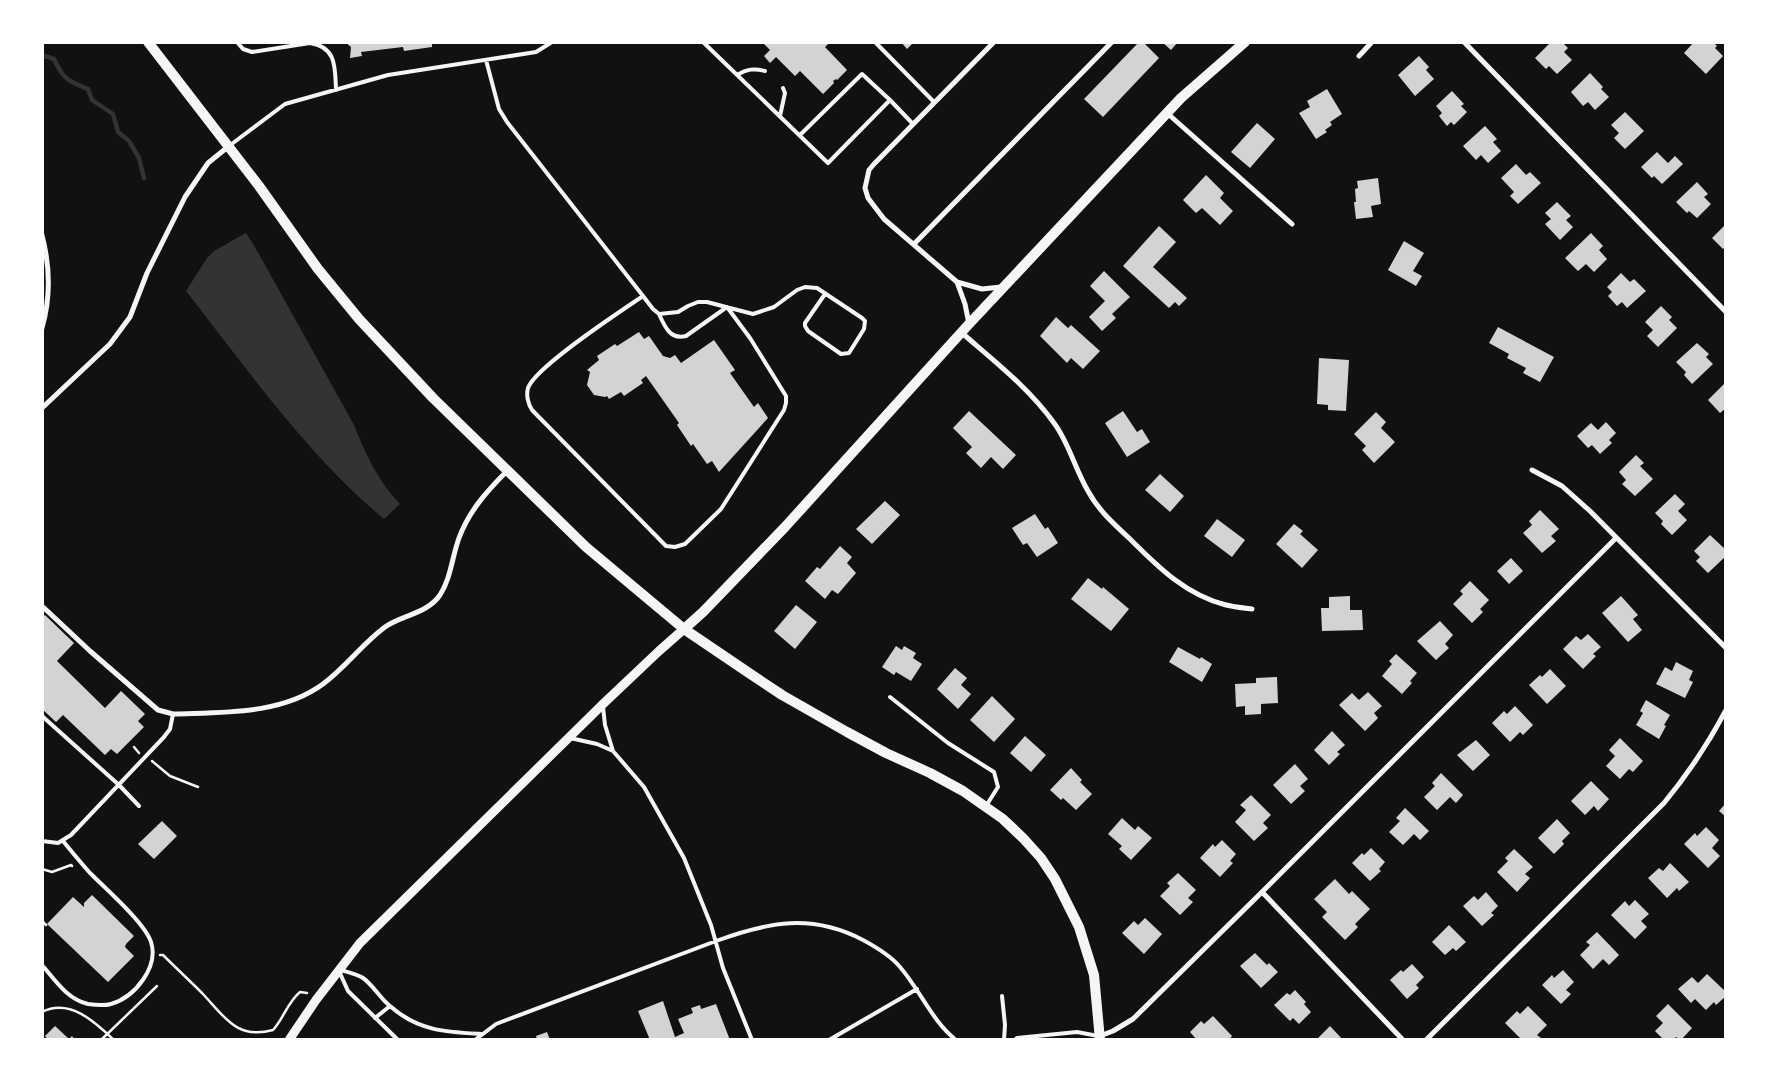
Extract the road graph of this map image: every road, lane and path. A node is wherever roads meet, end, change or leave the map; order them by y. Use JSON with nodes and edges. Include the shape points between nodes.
{"nodes":[{"id":1,"x":148,"y":42,"type":"edge"},
{"id":2,"x":237,"y":42,"type":"edge"},
{"id":3,"x":552,"y":42,"type":"edge"},
{"id":4,"x":703,"y":42,"type":"edge"},
{"id":5,"x":875,"y":42,"type":"edge"},
{"id":6,"x":994,"y":42,"type":"edge"},
{"id":7,"x":1112,"y":42,"type":"edge"},
{"id":8,"x":1245,"y":42,"type":"edge"},
{"id":9,"x":1372,"y":42,"type":"edge"},
{"id":10,"x":1464,"y":42,"type":"edge"},
{"id":11,"x":298,"y":43,"type":"edge"},
{"id":12,"x":1359,"y":56,"type":"dead end"},
{"id":13,"x":486,"y":60,"type":"junction"},
{"id":14,"x":765,"y":71,"type":"dead end"},
{"id":15,"x":737,"y":75,"type":"junction"},
{"id":16,"x":783,"y":88,"type":"dead end"},
{"id":17,"x":336,"y":90,"type":"junction"},
{"id":18,"x":890,"y":100,"type":"junction"},
{"id":19,"x":934,"y":102,"type":"junction"},
{"id":20,"x":1167,"y":112,"type":"junction"},
{"id":21,"x":780,"y":116,"type":"junction"},
{"id":22,"x":913,"y":124,"type":"junction"},
{"id":23,"x":800,"y":135,"type":"junction"},
{"id":24,"x":229,"y":146,"type":"junction"},
{"id":25,"x":1292,"y":224,"type":"dead end"},
{"id":26,"x":42,"y":236,"type":"edge"},
{"id":27,"x":914,"y":244,"type":"junction"},
{"id":28,"x":957,"y":282,"type":"junction"},
{"id":29,"x":1004,"y":287,"type":"junction"},
{"id":30,"x":825,"y":294,"type":"junction"},
{"id":31,"x":643,"y":296,"type":"junction"},
{"id":32,"x":727,"y":307,"type":"junction"},
{"id":33,"x":1726,"y":312,"type":"edge"},
{"id":34,"x":659,"y":314,"type":"junction"},
{"id":35,"x":970,"y":324,"type":"junction"},
{"id":36,"x":42,"y":328,"type":"edge"},
{"id":37,"x":962,"y":332,"type":"junction"},
{"id":38,"x":42,"y":408,"type":"edge"},
{"id":39,"x":508,"y":470,"type":"junction"},
{"id":40,"x":1532,"y":470,"type":"dead end"},
{"id":41,"x":1616,"y":538,"type":"junction"},
{"id":42,"x":42,"y":606,"type":"edge"},
{"id":43,"x":1252,"y":609,"type":"dead end"},
{"id":44,"x":684,"y":629,"type":"junction"},
{"id":45,"x":1726,"y":648,"type":"edge"},
{"id":46,"x":890,"y":697,"type":"dead end"},
{"id":47,"x":603,"y":704,"type":"junction"},
{"id":48,"x":1726,"y":710,"type":"edge"},
{"id":49,"x":173,"y":714,"type":"junction"},
{"id":50,"x":42,"y":716,"type":"edge"},
{"id":51,"x":569,"y":738,"type":"junction"},
{"id":52,"x":134,"y":747,"type":"dead end"},
{"id":53,"x":613,"y":751,"type":"junction"},
{"id":54,"x":145,"y":757,"type":"junction"},
{"id":55,"x":119,"y":785,"type":"junction"},
{"id":56,"x":198,"y":787,"type":"dead end"},
{"id":57,"x":139,"y":806,"type":"dead end"},
{"id":58,"x":986,"y":806,"type":"junction"},
{"id":59,"x":42,"y":840,"type":"edge"},
{"id":60,"x":64,"y":841,"type":"junction"},
{"id":61,"x":42,"y":869,"type":"edge"},
{"id":62,"x":74,"y":869,"type":"dead end"},
{"id":63,"x":1262,"y":892,"type":"junction"},
{"id":64,"x":42,"y":921,"type":"edge"},
{"id":65,"x":46,"y":925,"type":"dead end"},
{"id":66,"x":716,"y":941,"type":"junction"},
{"id":67,"x":152,"y":954,"type":"junction"},
{"id":68,"x":42,"y":965,"type":"edge"},
{"id":69,"x":338,"y":969,"type":"junction"},
{"id":70,"x":157,"y":986,"type":"dead end"},
{"id":71,"x":917,"y":989,"type":"junction"},
{"id":72,"x":1002,"y":996,"type":"dead end"},
{"id":73,"x":316,"y":1000,"type":"junction"},
{"id":74,"x":390,"y":1006,"type":"junction"},
{"id":75,"x":42,"y":1012,"type":"edge"},
{"id":76,"x":375,"y":1018,"type":"junction"},
{"id":77,"x":108,"y":1034,"type":"junction"},
{"id":78,"x":481,"y":1034,"type":"junction"},
{"id":79,"x":1098,"y":1038,"type":"edge"},
{"id":80,"x":101,"y":1040,"type":"edge"},
{"id":81,"x":114,"y":1040,"type":"edge"},
{"id":82,"x":290,"y":1040,"type":"edge"},
{"id":83,"x":398,"y":1040,"type":"edge"},
{"id":84,"x":475,"y":1040,"type":"edge"},
{"id":85,"x":752,"y":1040,"type":"edge"},
{"id":86,"x":829,"y":1040,"type":"edge"},
{"id":87,"x":956,"y":1040,"type":"edge"},
{"id":88,"x":1004,"y":1040,"type":"edge"},
{"id":89,"x":1015,"y":1040,"type":"edge"},
{"id":90,"x":1403,"y":1040,"type":"edge"},
{"id":91,"x":1426,"y":1040,"type":"edge"}],
"edges":[{"from":1,"to":24,"type":"main road"},
{"from":2,"to":11,"type":"lane","via":[[252,52]]},
{"from":3,"to":13,"type":"lane","via":[[536,52]]},
{"from":4,"to":15,"type":"lane"},
{"from":5,"to":19,"type":"lane"},
{"from":6,"to":19,"type":"street"},
{"from":7,"to":27,"type":"street"},
{"from":8,"to":20,"type":"main road"},
{"from":9,"to":12,"type":"street"},
{"from":10,"to":33,"type":"street"},
{"from":11,"to":17,"type":"lane","via":[[320,44],[327,49],[335,66]]},
{"from":13,"to":17,"type":"lane","via":[[388,76]]},
{"from":13,"to":31,"type":"lane","via":[[499,109],[507,122]]},
{"from":14,"to":15,"type":"lane","via":[[756,68]]},
{"from":15,"to":21,"type":"lane"},
{"from":16,"to":21,"type":"lane","via":[[785,93]]},
{"from":17,"to":24,"type":"lane","via":[[285,104]]},
{"from":18,"to":22,"type":"lane"},
{"from":18,"to":23,"type":"lane","via":[[862,74]]},
{"from":18,"to":23,"type":"lane","via":[[828,163]]},
{"from":19,"to":22,"type":"street"},
{"from":20,"to":25,"type":"street"},
{"from":20,"to":29,"type":"main road"},
{"from":21,"to":23,"type":"lane"},
{"from":22,"to":27,"type":"street","via":[[869,170],[866,188],[868,198],[884,219]]},
{"from":24,"to":38,"type":"street","via":[[208,163],[185,197],[130,317],[110,344]]},
{"from":24,"to":39,"type":"main road","via":[[318,269],[359,319],[433,398]]},
{"from":26,"to":36,"type":"street","via":[[49,284]]},
{"from":27,"to":28,"type":"street"},
{"from":28,"to":29,"type":"street","via":[[982,289]]},
{"from":28,"to":35,"type":"street"},
{"from":29,"to":35,"type":"main road"},
{"from":30,"to":30,"type":"lane","via":[[864,322],[864,329],[849,353],[841,354],[805,326]]},
{"from":30,"to":32,"type":"lane","via":[[817,288],[805,287],[774,307],[753,314]]},
{"from":31,"to":32,"type":"lane","via":[[558,356],[532,381],[527,394],[532,410],[670,548],[684,544],[721,509],[786,403],[783,390]]},
{"from":31,"to":34,"type":"lane"},
{"from":32,"to":34,"type":"lane","via":[[698,302],[678,312]]},
{"from":32,"to":34,"type":"lane","via":[[681,337],[669,333]]},
{"from":35,"to":37,"type":"main road"},
{"from":37,"to":43,"type":"street","via":[[1026,389],[1044,410],[1065,441],[1094,501],[1158,567],[1205,597],[1226,605]]},
{"from":37,"to":44,"type":"main road","via":[[785,527]]},
{"from":39,"to":44,"type":"main road","via":[[586,547]]},
{"from":39,"to":49,"type":"street","via":[[469,515],[447,582],[439,596],[423,609],[374,635],[323,684],[288,703],[266,708]]},
{"from":40,"to":41,"type":"street","via":[[1562,486]]},
{"from":41,"to":45,"type":"street"},
{"from":41,"to":63,"type":"street"},
{"from":42,"to":49,"type":"street","via":[[158,710]]},
{"from":44,"to":47,"type":"street"},
{"from":44,"to":58,"type":"main road","via":[[814,714],[930,773]]},
{"from":46,"to":58,"type":"lane","via":[[948,742],[994,772],[998,787]]},
{"from":47,"to":51,"type":"street"},
{"from":47,"to":53,"type":"lane"},
{"from":48,"to":91,"type":"street","via":[[1702,752],[1664,803]]},
{"from":49,"to":54,"type":"lane","via":[[170,730]]},
{"from":50,"to":55,"type":"lane"},
{"from":51,"to":53,"type":"lane"},
{"from":51,"to":69,"type":"street","via":[[387,915]]},
{"from":52,"to":54,"type":"path"},
{"from":53,"to":66,"type":"lane","via":[[644,787],[684,858]]},
{"from":54,"to":55,"type":"lane"},
{"from":54,"to":56,"type":"path","via":[[170,776]]},
{"from":55,"to":57,"type":"lane"},
{"from":55,"to":60,"type":"lane"},
{"from":58,"to":79,"type":"main road","via":[[1041,858],[1066,899],[1079,927],[1094,975]]},
{"from":59,"to":60,"type":"lane"},
{"from":60,"to":67,"type":"lane","via":[[89,872],[145,929],[152,944]]},
{"from":61,"to":62,"type":"path","via":[[52,872],[70,865]]},
{"from":63,"to":79,"type":"street","via":[[1133,1019]]},
{"from":63,"to":90,"type":"street"},
{"from":64,"to":65,"type":"path"},
{"from":66,"to":71,"type":"lane","via":[[768,925],[808,923],[829,926],[848,932],[885,954],[899,965]]},
{"from":66,"to":78,"type":"lane","via":[[496,1024]]},
{"from":66,"to":85,"type":"lane","via":[[721,963]]},
{"from":67,"to":68,"type":"lane","via":[[150,968],[141,981],[126,996],[110,1004],[88,1004],[70,995]]},
{"from":67,"to":73,"type":"path","via":[[163,955],[227,1022],[250,1033],[272,1030],[300,992]]},
{"from":69,"to":73,"type":"street"},
{"from":69,"to":74,"type":"lane","via":[[362,977]]},
{"from":69,"to":76,"type":"lane","via":[[348,991]]},
{"from":70,"to":77,"type":"path"},
{"from":71,"to":86,"type":"lane"},
{"from":71,"to":87,"type":"lane"},
{"from":72,"to":88,"type":"lane"},
{"from":73,"to":82,"type":"street"},
{"from":74,"to":76,"type":"lane"},
{"from":74,"to":78,"type":"lane","via":[[408,1020],[427,1028]]},
{"from":75,"to":77,"type":"path","via":[[54,1008],[88,1016]]},
{"from":76,"to":83,"type":"lane"},
{"from":77,"to":80,"type":"path"},
{"from":77,"to":81,"type":"path"},
{"from":78,"to":84,"type":"lane"},
{"from":79,"to":89,"type":"lane","via":[[1076,1032]]}]}
